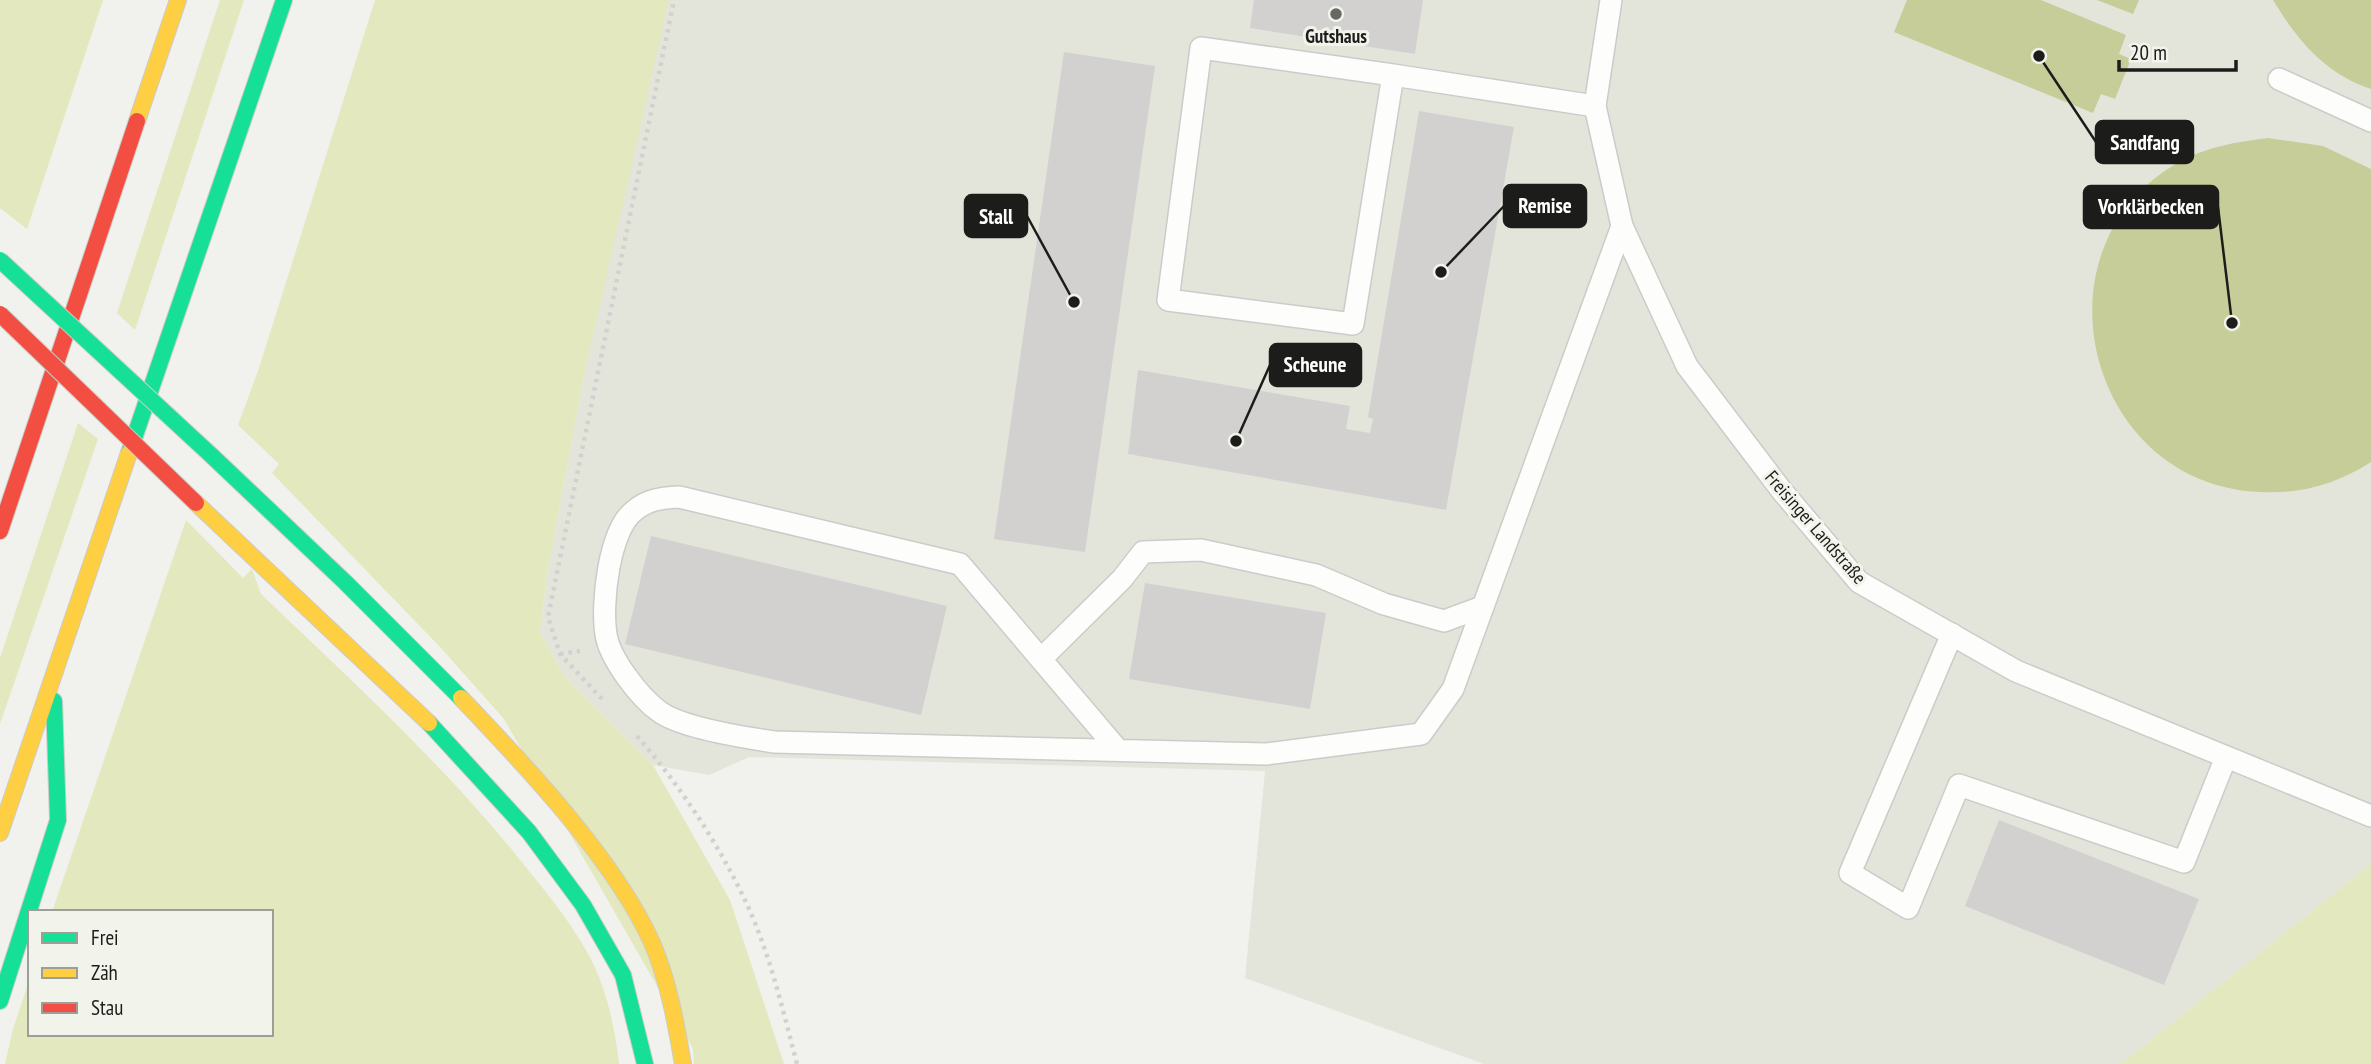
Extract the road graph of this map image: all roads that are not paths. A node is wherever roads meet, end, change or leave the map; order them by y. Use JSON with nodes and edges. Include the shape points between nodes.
{"nodes":[{"id":1,"x":178,"y":0,"type":"edge"},
{"id":2,"x":284,"y":0,"type":"edge"},
{"id":3,"x":1611,"y":0,"type":"edge"},
{"id":4,"x":1393,"y":75,"type":"junction"},
{"id":5,"x":2279,"y":79,"type":"dead end"},
{"id":6,"x":1595,"y":106,"type":"junction"},
{"id":7,"x":2371,"y":121,"type":"edge"},
{"id":8,"x":1622,"y":226,"type":"junction"},
{"id":9,"x":0,"y":260,"type":"edge"},
{"id":10,"x":0,"y":314,"type":"edge"},
{"id":11,"x":0,"y":531,"type":"edge"},
{"id":12,"x":1482,"y":607,"type":"junction"},
{"id":13,"x":1952,"y":634,"type":"junction"},
{"id":14,"x":1041,"y":659,"type":"junction"},
{"id":15,"x":53,"y":679,"type":"junction"},
{"id":16,"x":1118,"y":750,"type":"junction"},
{"id":17,"x":2226,"y":757,"type":"junction"},
{"id":18,"x":2370,"y":811,"type":"edge"},
{"id":19,"x":0,"y":833,"type":"edge"},
{"id":20,"x":29,"y":910,"type":"edge"},
{"id":21,"x":28,"y":914,"type":"edge"},
{"id":22,"x":0,"y":1001,"type":"edge"},
{"id":23,"x":645,"y":1064,"type":"edge"},
{"id":24,"x":683,"y":1064,"type":"edge"}],
"edges":[{"from":1,"to":11,"type":"highway"},
{"from":2,"to":15,"type":"highway"},
{"from":3,"to":6,"type":"lane","name":"Freisinger Landstraße"},
{"from":4,"to":4,"type":"lane","via":[[1353,324],[1168,300],[1201,48]]},
{"from":4,"to":6,"type":"lane"},
{"from":5,"to":7,"type":"lane"},
{"from":6,"to":8,"type":"lane","name":"Freisinger Landstraße"},
{"from":8,"to":12,"type":"lane"},
{"from":8,"to":13,"type":"lane","name":"Freisinger Landstraße","via":[[1686,366],[1782,492],[1859,582]]},
{"from":9,"to":24,"type":"highway","bridge":true,"via":[[424,655],[511,750],[624,892],[654,947]]},
{"from":10,"to":23,"type":"highway","bridge":true,"via":[[432,725],[529,832],[583,905],[623,975]]},
{"from":12,"to":14,"type":"lane","via":[[1444,621],[1384,604],[1316,575],[1201,550],[1143,552]]},
{"from":12,"to":16,"type":"lane","via":[[1453,689],[1421,734],[1266,754]]},
{"from":13,"to":17,"type":"lane","name":"Freisinger Landstraße","via":[[2016,671]]},
{"from":13,"to":17,"type":"lane","via":[[1850,873],[1908,908],[1959,785],[2184,862]]},
{"from":14,"to":16,"type":"lane"},
{"from":14,"to":16,"type":"lane","via":[[960,564],[679,497],[654,499],[632,512],[617,535],[606,592],[606,635],[619,667],[661,713],[726,735],[774,742]]},
{"from":15,"to":19,"type":"highway"},
{"from":15,"to":20,"type":"highway","via":[[58,820]]},
{"from":17,"to":18,"type":"lane","name":"Freisinger Landstraße"},
{"from":21,"to":22,"type":"highway"}]}
